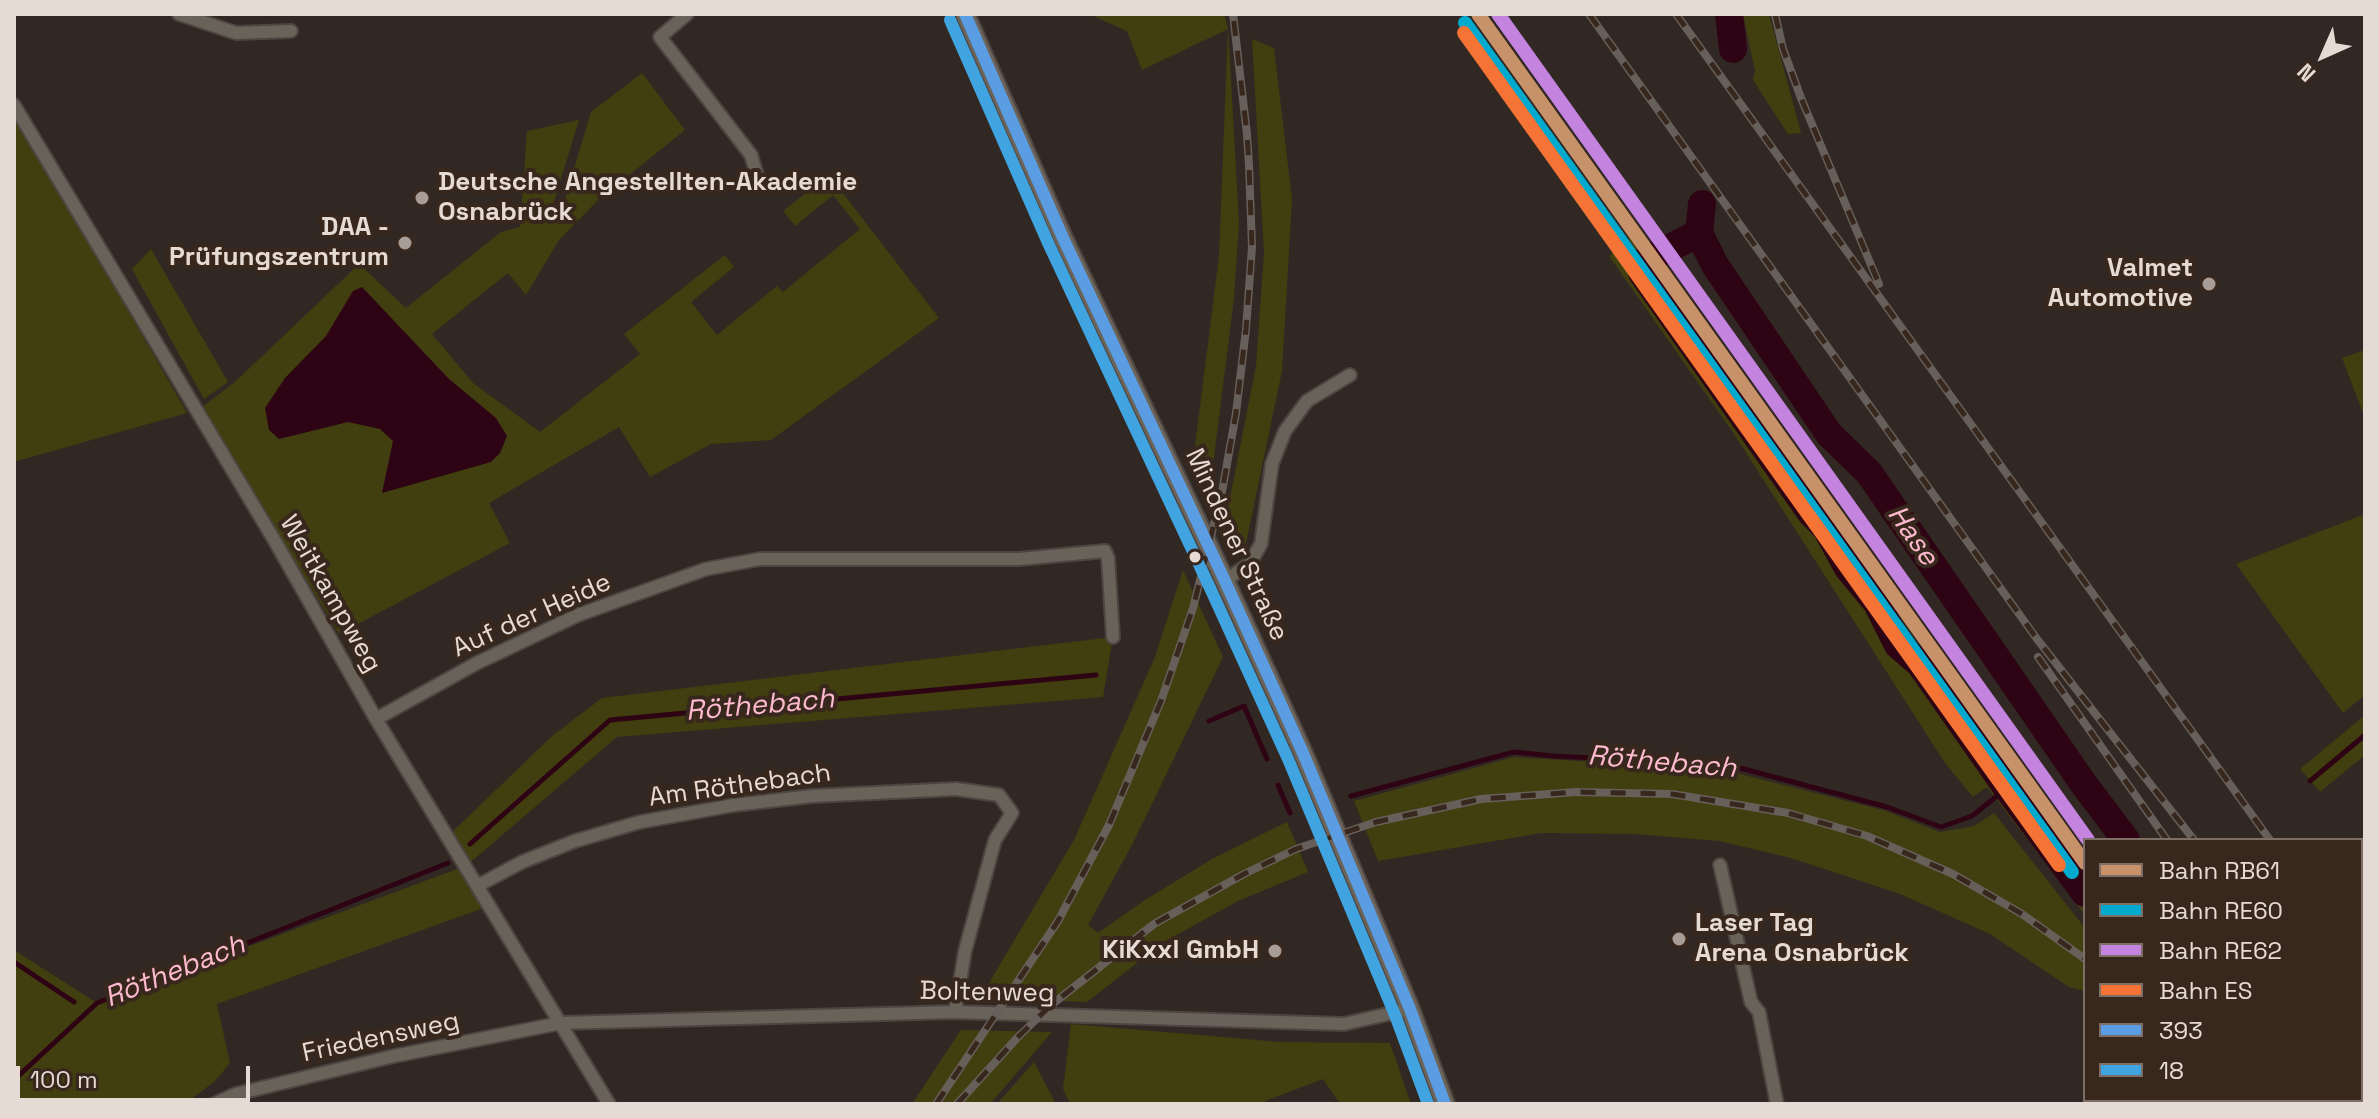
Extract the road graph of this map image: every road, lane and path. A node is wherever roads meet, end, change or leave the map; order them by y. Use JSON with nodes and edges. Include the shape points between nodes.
{"nodes":[{"id":1,"x":179,"y":14,"type":"edge"},
{"id":2,"x":687,"y":14,"type":"edge"},
{"id":3,"x":965,"y":14,"type":"edge"},
{"id":4,"x":291,"y":31,"type":"dead end"},
{"id":5,"x":14,"y":105,"type":"edge"},
{"id":6,"x":759,"y":182,"type":"dead end"},
{"id":7,"x":1350,"y":375,"type":"dead end"},
{"id":8,"x":1225,"y":581,"type":"junction"},
{"id":9,"x":1113,"y":637,"type":"dead end"},
{"id":10,"x":376,"y":719,"type":"junction"},
{"id":11,"x":1720,"y":865,"type":"dead end"},
{"id":12,"x":477,"y":886,"type":"junction"},
{"id":13,"x":1410,"y":1009,"type":"junction"},
{"id":14,"x":955,"y":1012,"type":"junction"},
{"id":15,"x":561,"y":1023,"type":"junction"},
{"id":16,"x":214,"y":1104,"type":"edge"},
{"id":17,"x":609,"y":1104,"type":"edge"},
{"id":18,"x":1445,"y":1104,"type":"edge"},
{"id":19,"x":1777,"y":1104,"type":"edge"}],
"edges":[{"from":1,"to":4,"type":"street","via":[[236,33]]},
{"from":2,"to":6,"type":"street","via":[[660,37],[751,155]]},
{"from":3,"to":8,"type":"main road","name":"Mindener Straße","via":[[1063,238]]},
{"from":5,"to":10,"type":"street","name":"Weitkampweg"},
{"from":7,"to":8,"type":"street","via":[[1307,401],[1285,431],[1272,464],[1261,544],[1250,563]]},
{"from":8,"to":13,"type":"main road","name":"Mindener Straße"},
{"from":9,"to":10,"type":"street","name":"Auf der Heide","via":[[1105,551],[1019,559],[760,559],[706,569],[578,615]]},
{"from":10,"to":12,"type":"street","name":"Weitkampweg"},
{"from":11,"to":19,"type":"street"},
{"from":12,"to":14,"type":"street","name":"Am Röthebach","via":[[575,841],[640,822],[734,805],[956,789],[999,795],[1012,813],[995,840],[965,951]]},
{"from":12,"to":15,"type":"street","name":"Weitkampweg"},
{"from":13,"to":14,"type":"street","name":"Boltenweg","via":[[1344,1024]]},
{"from":13,"to":18,"type":"main road","name":"Mindener Straße"},
{"from":14,"to":15,"type":"street","name":"Boltenweg"},
{"from":15,"to":16,"type":"street","name":"Friedensweg","via":[[394,1056]]},
{"from":15,"to":17,"type":"street","name":"Weitkampweg"}]}
